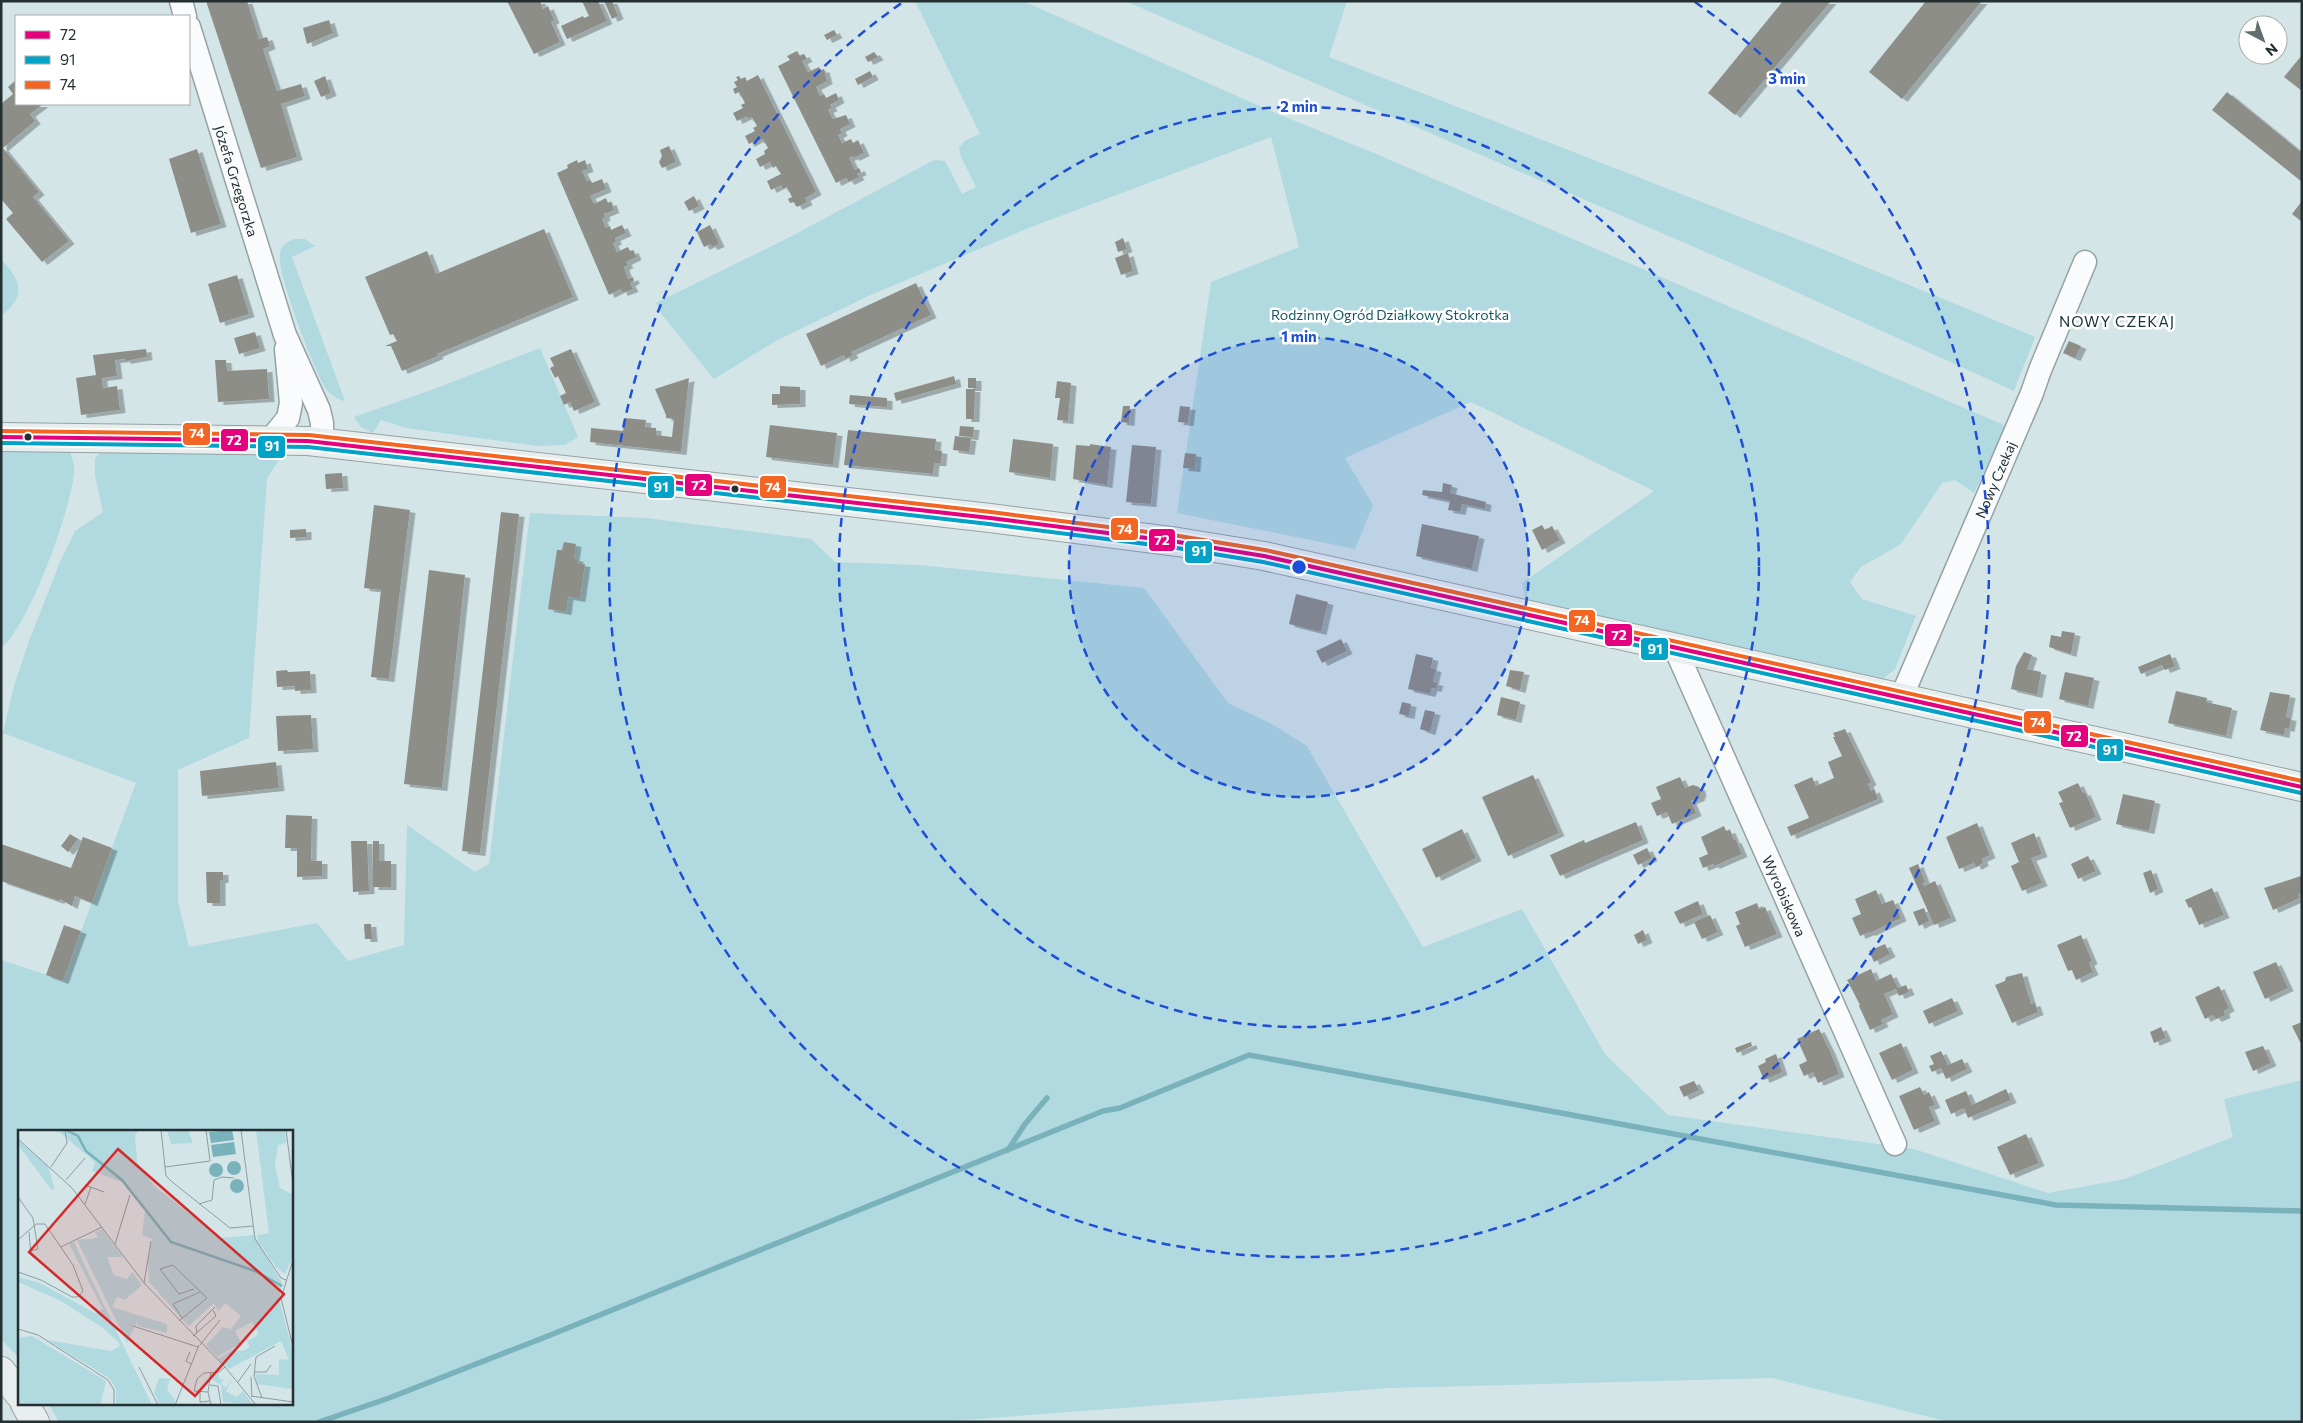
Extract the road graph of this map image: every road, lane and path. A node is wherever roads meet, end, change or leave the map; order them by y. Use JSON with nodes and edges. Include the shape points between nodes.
{"nodes":[{"id":1,"x":181,"y":1,"type":"edge"},
{"id":2,"x":186,"y":15,"type":"edge"},
{"id":3,"x":190,"y":30,"type":"edge"},
{"id":4,"x":2085,"y":262,"type":"dead end"},
{"id":5,"x":285,"y":335,"type":"junction"},
{"id":6,"x":291,"y":403,"type":"junction"},
{"id":7,"x":1,"y":437,"type":"edge"},
{"id":8,"x":271,"y":439,"type":"junction"},
{"id":9,"x":315,"y":442,"type":"junction"},
{"id":10,"x":1675,"y":648,"type":"junction"},
{"id":11,"x":1901,"y":698,"type":"junction"},
{"id":12,"x":2302,"y":787,"type":"edge"},
{"id":13,"x":1895,"y":1144,"type":"dead end"},
{"id":14,"x":1,"y":1371,"type":"edge"},
{"id":15,"x":18,"y":1393,"type":"edge"},
{"id":16,"x":26,"y":1406,"type":"edge"},
{"id":17,"x":35,"y":1422,"type":"edge"}],
"edges":[{"from":1,"to":2,"type":"street"},
{"from":3,"to":5,"type":"street","name":"Józefa Grzegorzka"},
{"from":4,"to":11,"type":"street","name":"Nowy Czekaj","via":[[2025,411]]},
{"from":5,"to":6,"type":"street","name":"Józefa Grzegorzka"},
{"from":5,"to":9,"type":"street","name":"Józefa Grzegorzka","via":[[319,410],[322,423]]},
{"from":6,"to":8,"type":"street","name":"Józefa Grzegorzka","via":[[288,418]]},
{"from":6,"to":9,"type":"street","name":"Józefa Grzegorzka"},
{"from":7,"to":8,"type":"street"},
{"from":8,"to":9,"type":"street"},
{"from":9,"to":10,"type":"street","via":[[1178,542],[1264,556]]},
{"from":10,"to":11,"type":"street"},
{"from":10,"to":13,"type":"street","name":"Wyrobiskowa"},
{"from":11,"to":12,"type":"street"},
{"from":14,"to":15,"type":"street"},
{"from":16,"to":17,"type":"street"}]}
